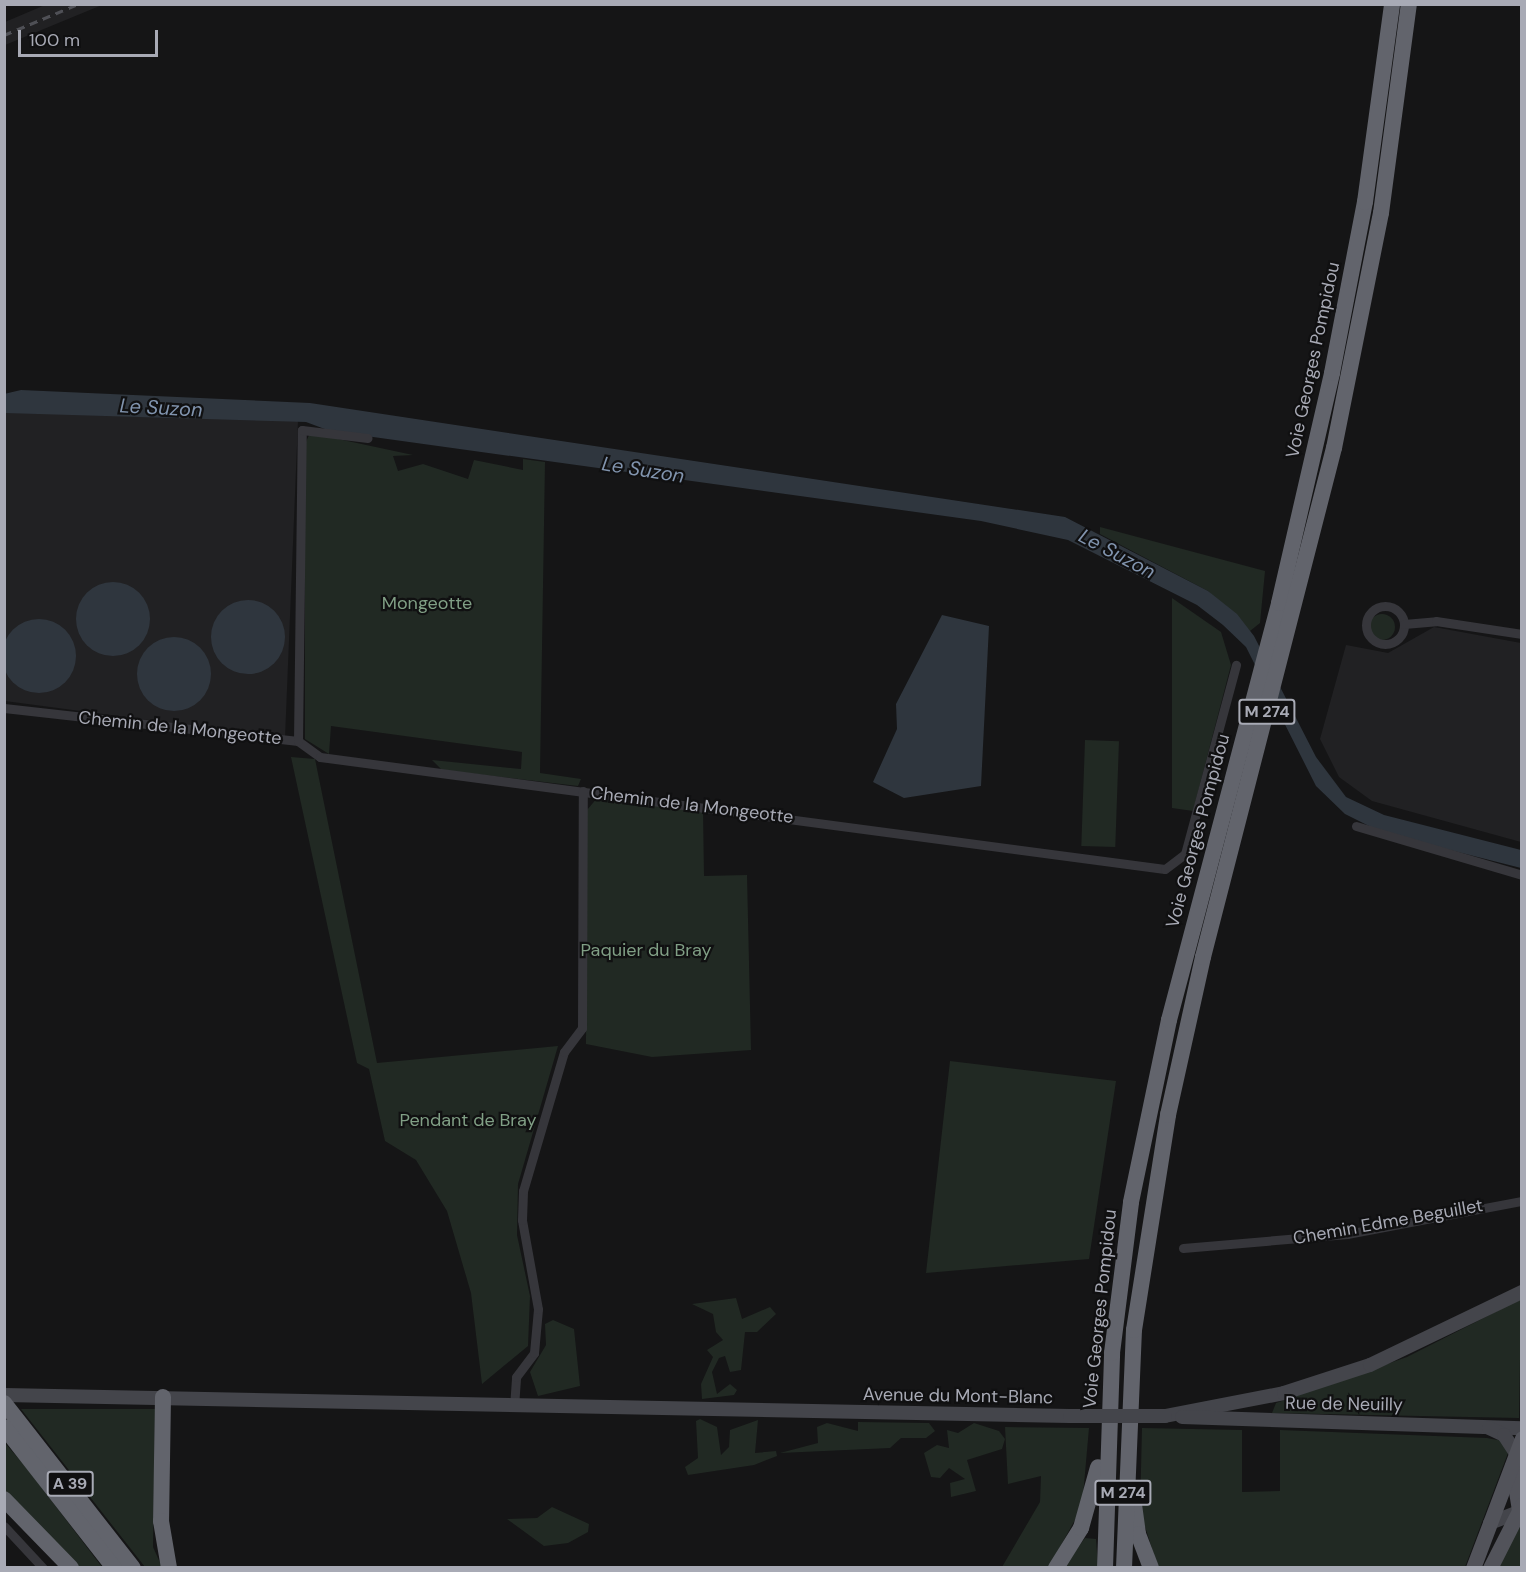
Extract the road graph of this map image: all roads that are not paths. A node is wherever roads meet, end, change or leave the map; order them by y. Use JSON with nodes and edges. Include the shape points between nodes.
{"nodes":[{"id":1,"x":1392,"y":4,"type":"edge"},
{"id":2,"x":1409,"y":4,"type":"edge"},
{"id":3,"x":368,"y":438,"type":"dead end"},
{"id":4,"x":1404,"y":624,"type":"junction"},
{"id":5,"x":1521,"y":634,"type":"edge"},
{"id":6,"x":1236,"y":665,"type":"dead end"},
{"id":7,"x":4,"y":708,"type":"edge"},
{"id":8,"x":298,"y":741,"type":"junction"},
{"id":9,"x":583,"y":791,"type":"junction"},
{"id":10,"x":1356,"y":826,"type":"dead end"},
{"id":11,"x":1521,"y":875,"type":"edge"},
{"id":12,"x":1521,"y":1201,"type":"edge"},
{"id":13,"x":1183,"y":1248,"type":"dead end"},
{"id":14,"x":1521,"y":1292,"type":"edge"},
{"id":15,"x":4,"y":1395,"type":"edge"},
{"id":16,"x":1264,"y":1397,"type":"junction"},
{"id":17,"x":163,"y":1398,"type":"junction"},
{"id":18,"x":4,"y":1403,"type":"edge"},
{"id":19,"x":514,"y":1407,"type":"junction"},
{"id":20,"x":1165,"y":1416,"type":"junction"},
{"id":21,"x":1127,"y":1419,"type":"junction"},
{"id":22,"x":1261,"y":1422,"type":"junction"},
{"id":23,"x":1107,"y":1425,"type":"junction"},
{"id":24,"x":4,"y":1427,"type":"edge"},
{"id":25,"x":1487,"y":1427,"type":"junction"},
{"id":26,"x":1521,"y":1428,"type":"edge"},
{"id":27,"x":1521,"y":1438,"type":"edge"},
{"id":28,"x":1513,"y":1457,"type":"junction"},
{"id":29,"x":4,"y":1499,"type":"edge"},
{"id":30,"x":1520,"y":1509,"type":"edge"},
{"id":31,"x":1490,"y":1523,"type":"junction"},
{"id":32,"x":4,"y":1526,"type":"edge"},
{"id":33,"x":43,"y":1568,"type":"edge"},
{"id":34,"x":71,"y":1568,"type":"edge"},
{"id":35,"x":114,"y":1568,"type":"edge"},
{"id":36,"x":133,"y":1568,"type":"edge"},
{"id":37,"x":169,"y":1568,"type":"edge"},
{"id":38,"x":1056,"y":1568,"type":"edge"},
{"id":39,"x":1106,"y":1568,"type":"edge"},
{"id":40,"x":1124,"y":1568,"type":"edge"},
{"id":41,"x":1151,"y":1568,"type":"edge"},
{"id":42,"x":1473,"y":1568,"type":"edge"},
{"id":43,"x":1490,"y":1568,"type":"edge"}],
"edges":[{"from":1,"to":23,"type":"highway","name":"Voie Georges Pompidou","number":"M 274","via":[[1365,202],[1330,384],[1146,1127],[1120,1276]]},
{"from":2,"to":21,"type":"highway","name":"Voie Georges Pompidou","number":"M 274","via":[[1381,213],[1334,448],[1203,957],[1168,1114],[1140,1281]]},
{"from":3,"to":8,"type":"street","via":[[302,430]]},
{"from":4,"to":4,"type":"street","via":[[1399,612],[1388,606],[1375,609],[1366,625],[1369,636],[1385,645],[1397,640]]},
{"from":4,"to":5,"type":"street","via":[[1436,621]]},
{"from":6,"to":9,"type":"street","name":"Chemin de la Mongeotte","via":[[1185,854],[1165,869]]},
{"from":7,"to":8,"type":"street","name":"Chemin de la Mongeotte"},
{"from":8,"to":9,"type":"street","name":"Chemin de la Mongeotte","via":[[320,757]]},
{"from":9,"to":19,"type":"street","via":[[584,1013],[582,1028],[564,1052],[523,1191],[522,1220],[538,1309],[534,1353],[516,1377]]},
{"from":10,"to":11,"type":"street"},
{"from":12,"to":13,"type":"street","name":"Chemin Edme Beguillet","via":[[1347,1234]]},
{"from":14,"to":16,"type":"main road","name":"Avenue du Mont-Blanc","via":[[1370,1365]]},
{"from":15,"to":17,"type":"main road","name":"Avenue du Mont-Blanc"},
{"from":16,"to":20,"type":"main road","name":"Avenue du Mont-Blanc"},
{"from":16,"to":22,"type":"main road"},
{"from":17,"to":19,"type":"main road","name":"Avenue du Mont-Blanc"},
{"from":17,"to":37,"type":"highway","via":[[161,1521]]},
{"from":18,"to":36,"type":"highway","number":"A 39"},
{"from":19,"to":20,"type":"main road","name":"Avenue du Mont-Blanc","bridge":true},
{"from":20,"to":22,"type":"main road","name":"Rue de Neuilly"},
{"from":21,"to":40,"type":"highway","name":"Voie Georges Pompidou","number":"M 274"},
{"from":21,"to":41,"type":"highway","via":[[1134,1516]]},
{"from":22,"to":25,"type":"main road","name":"Rue de Neuilly"},
{"from":23,"to":38,"type":"highway","via":[[1086,1517]]},
{"from":23,"to":39,"type":"highway","name":"Voie Georges Pompidou","number":"M 274"},
{"from":24,"to":35,"type":"highway","number":"A 39"},
{"from":25,"to":26,"type":"main road","name":"Rue de Neuilly"},
{"from":25,"to":28,"type":"main road","via":[[1504,1436]]},
{"from":27,"to":28,"type":"main road"},
{"from":28,"to":30,"type":"main road"},
{"from":28,"to":31,"type":"main road"},
{"from":29,"to":34,"type":"highway"},
{"from":30,"to":31,"type":"main road"},
{"from":30,"to":43,"type":"main road"},
{"from":31,"to":42,"type":"main road"},
{"from":32,"to":33,"type":"street"}]}
